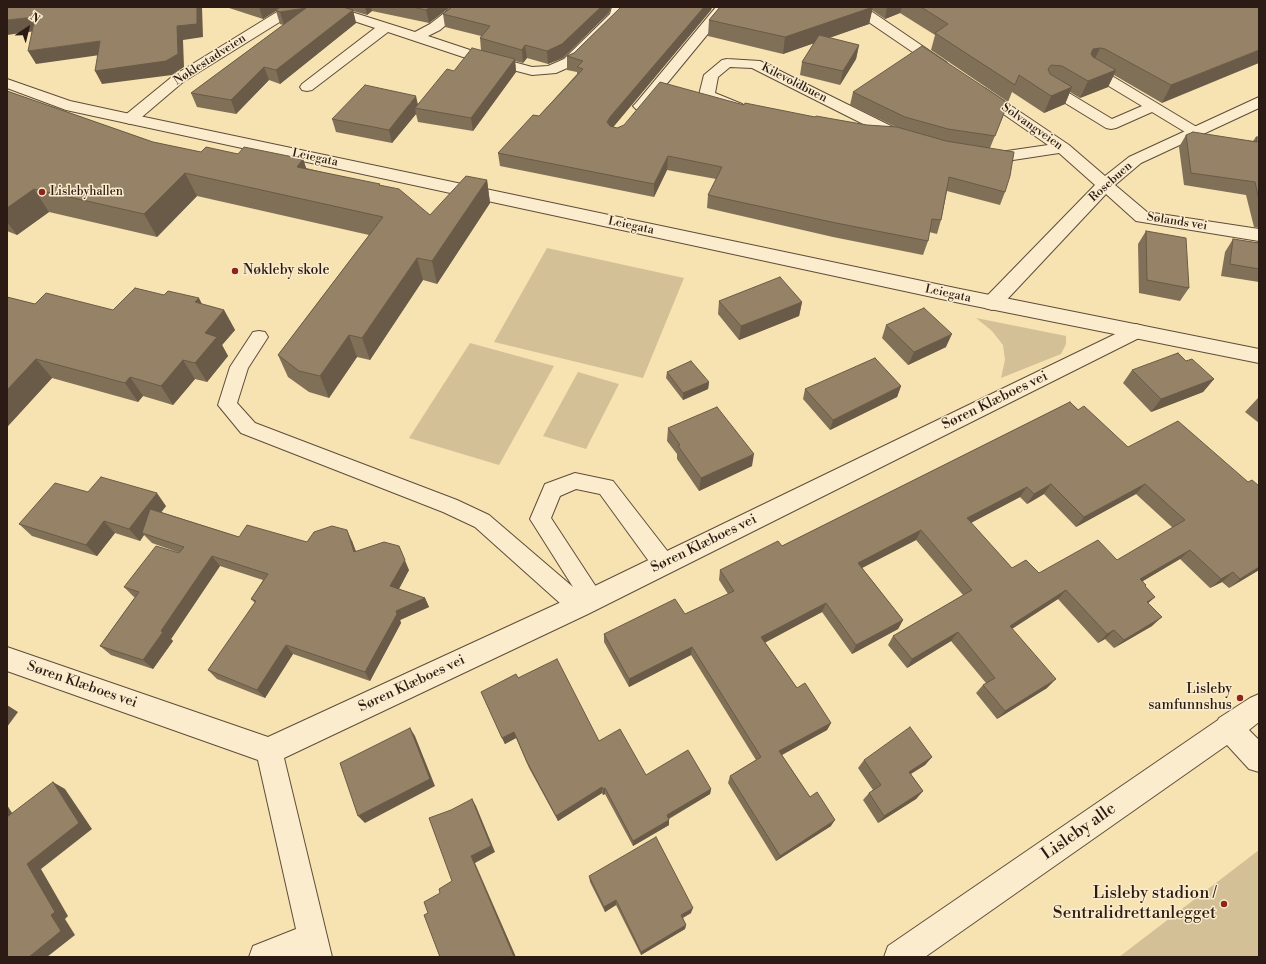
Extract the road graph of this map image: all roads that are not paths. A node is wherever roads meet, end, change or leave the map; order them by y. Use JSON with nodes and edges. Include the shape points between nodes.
{"nodes":[{"id":1,"x":294,"y":7,"type":"edge"},
{"id":2,"x":314,"y":7,"type":"edge"},
{"id":3,"x":460,"y":7,"type":"edge"},
{"id":4,"x":619,"y":7,"type":"edge"},
{"id":5,"x":722,"y":7,"type":"edge"},
{"id":6,"x":856,"y":7,"type":"edge"},
{"id":7,"x":386,"y":28,"type":"junction"},
{"id":8,"x":417,"y":37,"type":"junction"},
{"id":9,"x":1092,"y":70,"type":"edge"},
{"id":10,"x":951,"y":72,"type":"edge"},
{"id":11,"x":7,"y":83,"type":"edge"},
{"id":12,"x":971,"y":85,"type":"edge"},
{"id":13,"x":307,"y":87,"type":"dead end"},
{"id":14,"x":1049,"y":87,"type":"edge"},
{"id":15,"x":1259,"y":102,"type":"edge"},
{"id":16,"x":1152,"y":107,"type":"junction"},
{"id":17,"x":749,"y":112,"type":"edge"},
{"id":18,"x":632,"y":116,"type":"edge"},
{"id":19,"x":130,"y":119,"type":"junction"},
{"id":20,"x":856,"y":130,"type":"edge"},
{"id":21,"x":1195,"y":132,"type":"junction"},
{"id":22,"x":894,"y":134,"type":"junction"},
{"id":23,"x":922,"y":142,"type":"edge"},
{"id":24,"x":1063,"y":148,"type":"junction"},
{"id":25,"x":971,"y":153,"type":"edge"},
{"id":26,"x":1105,"y":185,"type":"junction"},
{"id":27,"x":1259,"y":235,"type":"edge"},
{"id":28,"x":992,"y":303,"type":"junction"},
{"id":29,"x":1136,"y":331,"type":"junction"},
{"id":30,"x":259,"y":337,"type":"dead end"},
{"id":31,"x":1259,"y":356,"type":"edge"},
{"id":32,"x":664,"y":564,"type":"junction"},
{"id":33,"x":586,"y":603,"type":"junction"},
{"id":34,"x":7,"y":659,"type":"edge"},
{"id":35,"x":1259,"y":707,"type":"edge"},
{"id":36,"x":1228,"y":727,"type":"junction"},
{"id":37,"x":270,"y":751,"type":"junction"},
{"id":38,"x":1259,"y":759,"type":"edge"},
{"id":39,"x":314,"y":947,"type":"edge"},
{"id":40,"x":264,"y":957,"type":"edge"},
{"id":41,"x":899,"y":957,"type":"edge"}],
"edges":[{"from":1,"to":19,"type":"street","name":"Nøklestadveien","via":[[178,79]]},
{"from":2,"to":7,"type":"street","via":[[342,13]]},
{"from":3,"to":8,"type":"street","via":[[435,27]]},
{"from":4,"to":8,"type":"street","via":[[616,15],[569,62],[551,70],[532,71],[517,68]]},
{"from":5,"to":18,"type":"street"},
{"from":6,"to":10,"type":"street"},
{"from":7,"to":8,"type":"street"},
{"from":7,"to":13,"type":"street"},
{"from":9,"to":16,"type":"lane"},
{"from":11,"to":19,"type":"street","name":"Leiegata","via":[[66,105]]},
{"from":12,"to":24,"type":"street","name":"Solvangveien"},
{"from":14,"to":16,"type":"lane","via":[[1111,124]]},
{"from":15,"to":21,"type":"street","name":"Rosebuen"},
{"from":16,"to":21,"type":"lane"},
{"from":17,"to":22,"type":"street","name":"Kilevoldbuen","via":[[707,95],[711,74],[727,63],[755,64]]},
{"from":19,"to":28,"type":"street","name":"Leiegata"},
{"from":20,"to":22,"type":"street","name":"Kilevoldbuen"},
{"from":21,"to":26,"type":"street","name":"Rosebuen","via":[[1135,160]]},
{"from":22,"to":23,"type":"street","name":"Kilevoldbuen"},
{"from":24,"to":25,"type":"street","via":[[1000,157]]},
{"from":24,"to":26,"type":"street","name":"Solvangveien"},
{"from":26,"to":27,"type":"street","name":"Sølands vei","via":[[1142,217]]},
{"from":26,"to":28,"type":"street","name":"Rosebuen"},
{"from":28,"to":29,"type":"street","name":"Leiegata"},
{"from":29,"to":31,"type":"street","name":"Leiegata"},
{"from":29,"to":32,"type":"street","name":"Søren Klæboes vei"},
{"from":30,"to":33,"type":"lane","via":[[239,367],[228,405],[248,428],[450,506],[482,521]]},
{"from":32,"to":33,"type":"street","name":"Søren Klæboes vei"},
{"from":32,"to":33,"type":"lane","via":[[606,486],[575,481],[552,490],[540,519]]},
{"from":33,"to":37,"type":"street","name":"Søren Klæboes vei"},
{"from":34,"to":37,"type":"street","name":"Søren Klæboes vei"},
{"from":35,"to":36,"type":"street","name":"Lisleby alle"},
{"from":36,"to":38,"type":"street"},
{"from":36,"to":41,"type":"street","name":"Lisleby alle"},
{"from":37,"to":39,"type":"street"},
{"from":39,"to":40,"type":"street"}]}
